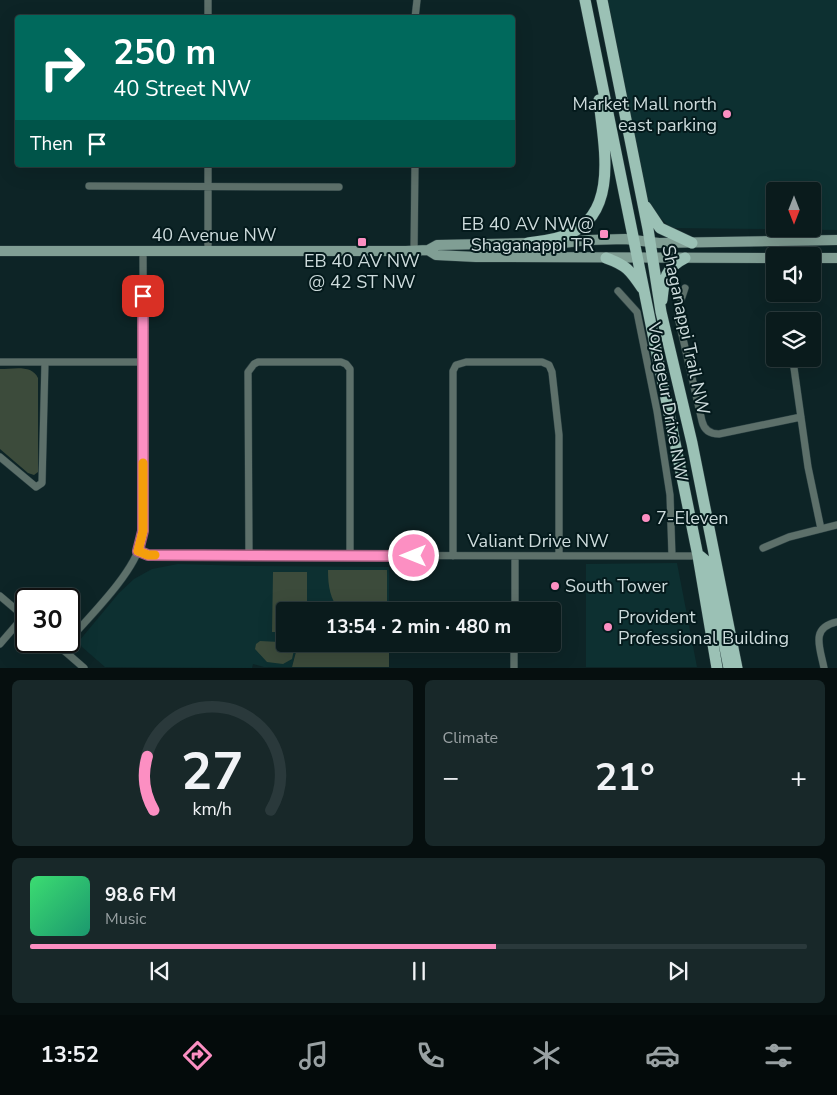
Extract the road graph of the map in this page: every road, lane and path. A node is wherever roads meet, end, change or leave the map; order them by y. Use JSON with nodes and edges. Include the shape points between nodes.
{"nodes":[{"id":1,"x":208,"y":0,"type":"edge"},
{"id":2,"x":417,"y":0,"type":"edge"},
{"id":3,"x":585,"y":0,"type":"edge"},
{"id":4,"x":602,"y":0,"type":"edge"},
{"id":5,"x":208,"y":15,"type":"edge"},
{"id":6,"x":415,"y":15,"type":"edge"},
{"id":7,"x":595,"y":51,"type":"junction"},
{"id":8,"x":208,"y":167,"type":"edge"},
{"id":9,"x":414,"y":167,"type":"edge"},
{"id":10,"x":89,"y":186,"type":"dead end"},
{"id":11,"x":208,"y":187,"type":"junction"},
{"id":12,"x":339,"y":187,"type":"dead end"},
{"id":13,"x":642,"y":201,"type":"junction"},
{"id":14,"x":837,"y":240,"type":"edge"},
{"id":15,"x":635,"y":241,"type":"junction"},
{"id":16,"x":650,"y":242,"type":"junction"},
{"id":17,"x":528,"y":243,"type":"junction"},
{"id":18,"x":692,"y":243,"type":"junction"},
{"id":19,"x":428,"y":250,"type":"junction"},
{"id":20,"x":0,"y":251,"type":"edge"},
{"id":21,"x":143,"y":251,"type":"junction"},
{"id":22,"x":208,"y":251,"type":"junction"},
{"id":23,"x":414,"y":251,"type":"junction"},
{"id":24,"x":606,"y":258,"type":"junction"},
{"id":25,"x":638,"y":258,"type":"junction"},
{"id":26,"x":652,"y":258,"type":"junction"},
{"id":27,"x":685,"y":258,"type":"junction"},
{"id":28,"x":766,"y":258,"type":"edge"},
{"id":29,"x":821,"y":258,"type":"edge"},
{"id":30,"x":837,"y":258,"type":"edge"},
{"id":31,"x":685,"y":288,"type":"dead end"},
{"id":32,"x":618,"y":291,"type":"dead end"},
{"id":33,"x":645,"y":293,"type":"junction"},
{"id":34,"x":661,"y":312,"type":"junction"},
{"id":35,"x":0,"y":362,"type":"edge"},
{"id":36,"x":45,"y":362,"type":"junction"},
{"id":37,"x":143,"y":362,"type":"junction"},
{"id":38,"x":794,"y":368,"type":"dead end"},
{"id":39,"x":801,"y":417,"type":"junction"},
{"id":40,"x":0,"y":457,"type":"edge"},
{"id":41,"x":837,"y":525,"type":"edge"},
{"id":42,"x":821,"y":529,"type":"junction"},
{"id":43,"x":763,"y":548,"type":"dead end"},
{"id":44,"x":138,"y":551,"type":"junction"},
{"id":45,"x":248,"y":556,"type":"junction"},
{"id":46,"x":350,"y":556,"type":"junction"},
{"id":47,"x":453,"y":556,"type":"junction"},
{"id":48,"x":515,"y":556,"type":"junction"},
{"id":49,"x":559,"y":556,"type":"junction"},
{"id":50,"x":672,"y":556,"type":"junction"},
{"id":51,"x":698,"y":556,"type":"junction"},
{"id":52,"x":0,"y":596,"type":"edge"},
{"id":53,"x":515,"y":602,"type":"edge"},
{"id":54,"x":15,"y":609,"type":"edge"},
{"id":55,"x":837,"y":622,"type":"edge"},
{"id":56,"x":80,"y":627,"type":"edge"},
{"id":57,"x":15,"y":628,"type":"edge"},
{"id":58,"x":0,"y":644,"type":"edge"},
{"id":59,"x":514,"y":652,"type":"edge"},
{"id":60,"x":67,"y":653,"type":"edge"},
{"id":61,"x":84,"y":668,"type":"edge"},
{"id":62,"x":514,"y":668,"type":"edge"},
{"id":63,"x":717,"y":668,"type":"edge"},
{"id":64,"x":729,"y":668,"type":"edge"},
{"id":65,"x":737,"y":668,"type":"edge"},
{"id":66,"x":824,"y":668,"type":"edge"}],
"edges":[{"from":1,"to":5,"type":"street"},
{"from":2,"to":6,"type":"street"},
{"from":3,"to":7,"type":"main road","name":"Shaganappi Trail NW"},
{"from":4,"to":13,"type":"main road","name":"Shaganappi Trail NW"},
{"from":7,"to":15,"type":"main road","name":"Shaganappi Trail NW"},
{"from":7,"to":17,"type":"main road","via":[[605,171],[602,197],[590,218],[578,229],[558,238]]},
{"from":8,"to":11,"type":"street"},
{"from":9,"to":23,"type":"street"},
{"from":10,"to":11,"type":"street"},
{"from":11,"to":12,"type":"street"},
{"from":11,"to":22,"type":"street"},
{"from":13,"to":16,"type":"main road","name":"Shaganappi Trail NW"},
{"from":13,"to":18,"type":"main road","via":[[660,228]]},
{"from":14,"to":18,"type":"street","name":"40 Avenue NW"},
{"from":15,"to":16,"type":"street","name":"40 Avenue NW"},
{"from":15,"to":17,"type":"street","name":"40 Avenue NW"},
{"from":15,"to":25,"type":"main road","name":"Shaganappi Trail NW"},
{"from":16,"to":18,"type":"street","name":"40 Avenue NW"},
{"from":16,"to":26,"type":"main road","name":"Shaganappi Trail NW"},
{"from":17,"to":19,"type":"street","name":"40 Avenue NW","via":[[437,245]]},
{"from":19,"to":23,"type":"street","name":"40 Avenue NW"},
{"from":19,"to":24,"type":"street","name":"40 Avenue NW","via":[[436,255],[456,256]]},
{"from":20,"to":21,"type":"street","name":"40 Avenue NW"},
{"from":21,"to":22,"type":"street","name":"40 Avenue NW"},
{"from":21,"to":37,"type":"street"},
{"from":22,"to":23,"type":"street","name":"40 Avenue NW"},
{"from":24,"to":25,"type":"street","name":"40 Avenue NW"},
{"from":24,"to":33,"type":"main road","via":[[629,269]]},
{"from":25,"to":26,"type":"street","name":"40 Avenue NW"},
{"from":25,"to":33,"type":"main road","name":"Shaganappi Trail NW"},
{"from":26,"to":27,"type":"street","name":"40 Avenue NW"},
{"from":26,"to":34,"type":"main road","name":"Shaganappi Trail NW"},
{"from":27,"to":28,"type":"street","name":"40 Avenue NW"},
{"from":27,"to":34,"type":"main road","via":[[672,266],[667,274]]},
{"from":29,"to":30,"type":"street"},
{"from":31,"to":39,"type":"street","name":"Voyageur Drive NW","via":[[678,306],[678,317],[705,429],[719,434]]},
{"from":32,"to":50,"type":"street","name":"Voyageur Drive NW","via":[[637,312],[658,412],[670,495]]},
{"from":33,"to":51,"type":"main road","name":"Shaganappi Trail NW"},
{"from":34,"to":65,"type":"main road","name":"Shaganappi Trail NW","via":[[692,443]]},
{"from":35,"to":36,"type":"street"},
{"from":36,"to":37,"type":"street"},
{"from":36,"to":40,"type":"street","via":[[42,483],[36,488]]},
{"from":37,"to":44,"type":"street","via":[[143,531]]},
{"from":38,"to":39,"type":"street"},
{"from":39,"to":42,"type":"street"},
{"from":41,"to":42,"type":"street"},
{"from":42,"to":43,"type":"street"},
{"from":44,"to":45,"type":"street","name":"Valiant Drive NW","via":[[148,555]]},
{"from":44,"to":56,"type":"street","via":[[128,572]]},
{"from":45,"to":46,"type":"street","name":"Valiant Drive NW"},
{"from":45,"to":46,"type":"street","via":[[248,372],[256,363],[341,362],[350,369]]},
{"from":46,"to":47,"type":"street","name":"Valiant Drive NW"},
{"from":47,"to":48,"type":"street","name":"Valiant Drive NW"},
{"from":47,"to":49,"type":"street","via":[[453,371],[456,365],[466,362],[542,362],[549,365],[552,372],[559,435]]},
{"from":48,"to":49,"type":"street","name":"Valiant Drive NW"},
{"from":48,"to":53,"type":"street"},
{"from":49,"to":50,"type":"street","name":"Valiant Drive NW"},
{"from":50,"to":51,"type":"street","name":"Valiant Drive NW"},
{"from":51,"to":63,"type":"main road","name":"Shaganappi Trail NW"},
{"from":51,"to":64,"type":"main road","via":[[706,561],[710,572]]},
{"from":52,"to":54,"type":"street"},
{"from":55,"to":66,"type":"street","via":[[823,627],[820,632]]},
{"from":57,"to":58,"type":"street"},
{"from":59,"to":62,"type":"street"},
{"from":60,"to":61,"type":"street"}]}
